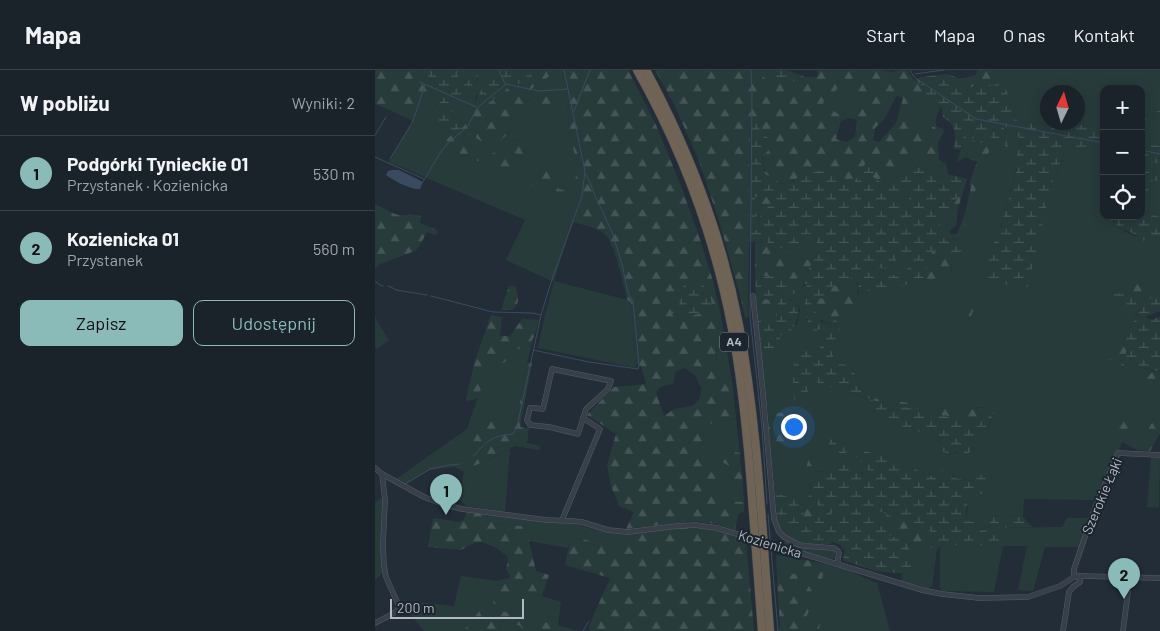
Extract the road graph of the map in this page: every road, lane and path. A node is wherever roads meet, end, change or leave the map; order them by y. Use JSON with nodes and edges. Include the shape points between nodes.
{"nodes":[{"id":1,"x":637,"y":70,"type":"edge"},
{"id":2,"x":646,"y":70,"type":"edge"},
{"id":3,"x":753,"y":296,"type":"dead end"},
{"id":4,"x":583,"y":418,"type":"junction"},
{"id":5,"x":1160,"y":455,"type":"edge"},
{"id":6,"x":375,"y":468,"type":"edge"},
{"id":7,"x":382,"y":474,"type":"junction"},
{"id":8,"x":562,"y":520,"type":"junction"},
{"id":9,"x":837,"y":564,"type":"junction"},
{"id":10,"x":1080,"y":576,"type":"junction"},
{"id":11,"x":1131,"y":576,"type":"junction"},
{"id":12,"x":1073,"y":577,"type":"junction"},
{"id":13,"x":1160,"y":578,"type":"edge"},
{"id":14,"x":375,"y":623,"type":"edge"},
{"id":15,"x":762,"y":631,"type":"edge"},
{"id":16,"x":770,"y":631,"type":"edge"},
{"id":17,"x":1063,"y":631,"type":"edge"},
{"id":18,"x":1123,"y":631,"type":"edge"}],
"edges":[{"from":1,"to":15,"type":"highway","number":"A4","via":[[691,184],[715,256],[727,306],[745,420]]},
{"from":2,"to":16,"type":"highway","number":"A4","via":[[697,181],[732,292],[751,409]]},
{"from":3,"to":9,"type":"street","via":[[774,519],[781,535],[799,545],[836,549],[839,553]]},
{"from":4,"to":4,"type":"street","via":[[586,409],[608,389],[611,381],[552,368],[543,410],[530,408],[528,423],[578,434]]},
{"from":4,"to":8,"type":"street","via":[[600,429]]},
{"from":5,"to":12,"type":"street","name":"Szerokie Łąki","via":[[1118,453],[1093,513]]},
{"from":6,"to":7,"type":"street","name":"Kozienicka"},
{"from":7,"to":8,"type":"street","name":"Kozienicka","via":[[445,506]]},
{"from":7,"to":14,"type":"street","via":[[384,565],[399,606],[398,610]]},
{"from":8,"to":9,"type":"street","name":"Kozienicka","bridge":true,"via":[[628,532],[695,524]]},
{"from":9,"to":12,"type":"street","name":"Kozienicka","via":[[922,590],[979,598],[1028,597],[1059,586]]},
{"from":10,"to":11,"type":"street","name":"Kozienicka"},
{"from":10,"to":12,"type":"street","name":"Kozienicka"},
{"from":10,"to":17,"type":"street","via":[[1080,582],[1069,592]]},
{"from":11,"to":13,"type":"street","name":"Kozienicka"},
{"from":11,"to":18,"type":"street"}]}
